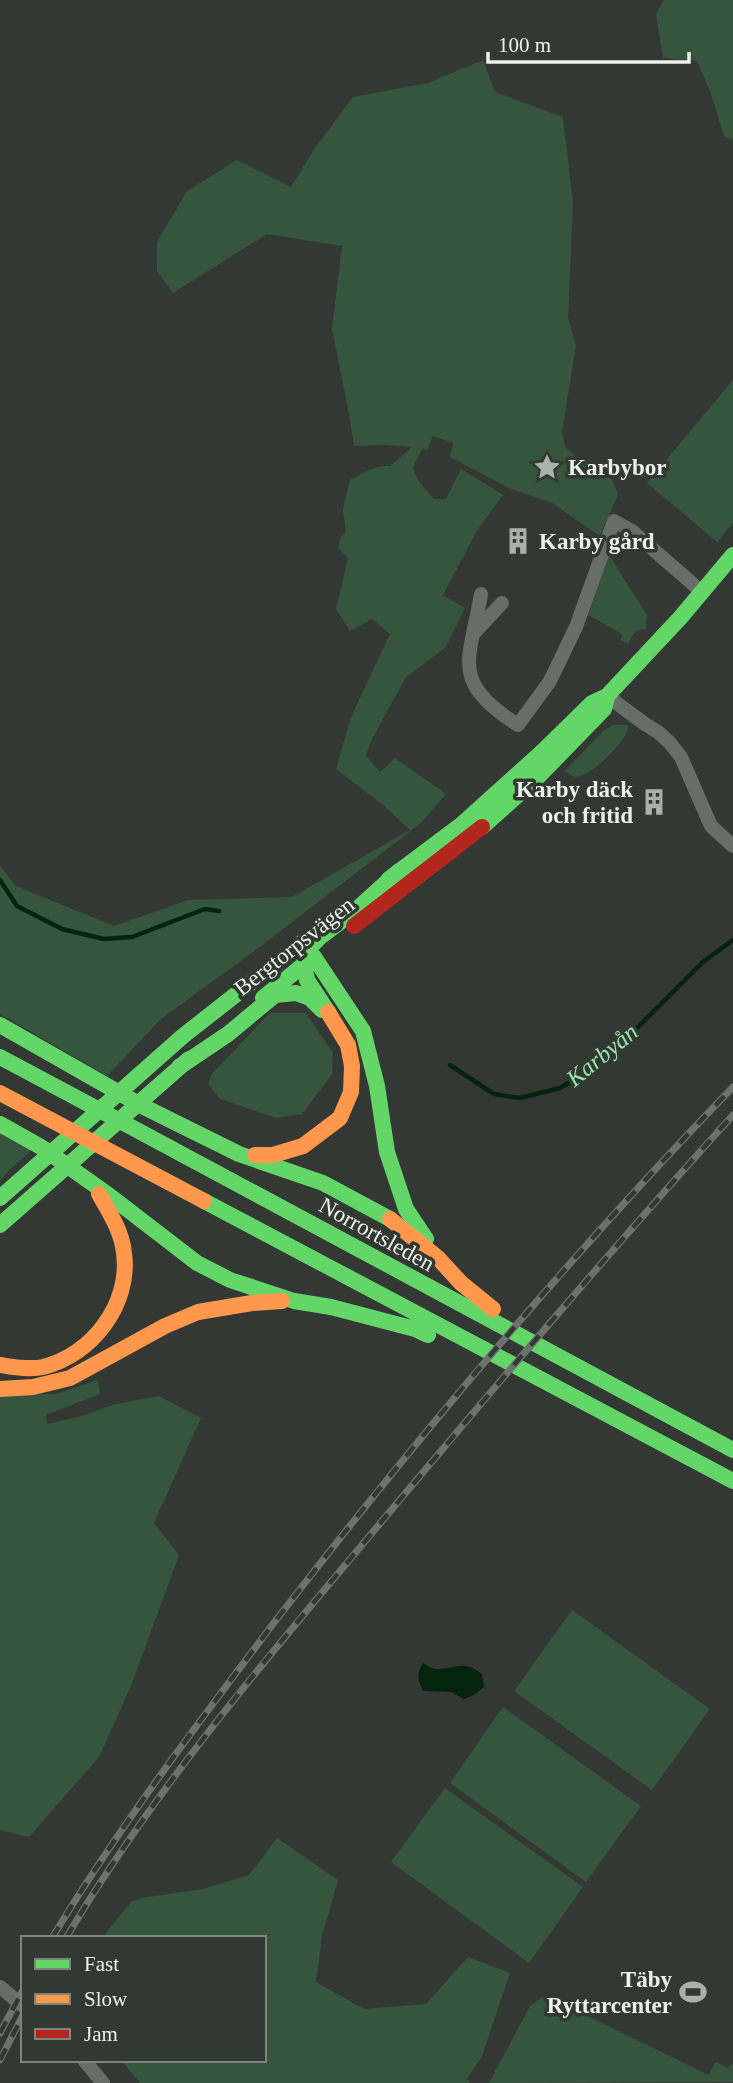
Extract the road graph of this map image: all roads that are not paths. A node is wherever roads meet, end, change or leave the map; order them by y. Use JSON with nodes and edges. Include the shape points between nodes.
{"nodes":[{"id":1,"x":733,"y":555,"type":"edge"},
{"id":2,"x":702,"y":592,"type":"junction"},
{"id":3,"x":481,"y":594,"type":"dead end"},
{"id":4,"x":502,"y":603,"type":"dead end"},
{"id":5,"x":474,"y":633,"type":"junction"},
{"id":6,"x":607,"y":696,"type":"junction"},
{"id":7,"x":733,"y":846,"type":"edge"},
{"id":8,"x":399,"y":871,"type":"junction"},
{"id":9,"x":289,"y":951,"type":"junction"},
{"id":10,"x":308,"y":957,"type":"junction"},
{"id":11,"x":336,"y":1024,"type":"junction"},
{"id":12,"x":0,"y":1026,"type":"edge"},
{"id":13,"x":0,"y":1057,"type":"edge"},
{"id":14,"x":173,"y":1073,"type":"junction"},
{"id":15,"x":0,"y":1093,"type":"edge"},
{"id":16,"x":0,"y":1124,"type":"edge"},
{"id":17,"x":239,"y":1154,"type":"junction"},
{"id":18,"x":80,"y":1175,"type":"junction"},
{"id":19,"x":0,"y":1198,"type":"edge"},
{"id":20,"x":0,"y":1225,"type":"edge"},
{"id":21,"x":438,"y":1258,"type":"junction"},
{"id":22,"x":294,"y":1301,"type":"junction"},
{"id":23,"x":0,"y":1365,"type":"edge"},
{"id":24,"x":0,"y":1389,"type":"edge"},
{"id":25,"x":628,"y":1393,"type":"junction"},
{"id":26,"x":733,"y":1450,"type":"edge"},
{"id":27,"x":733,"y":1482,"type":"edge"},
{"id":28,"x":0,"y":1987,"type":"edge"},
{"id":29,"x":21,"y":2004,"type":"edge"},
{"id":30,"x":86,"y":2062,"type":"edge"},
{"id":31,"x":103,"y":2083,"type":"edge"}],
"edges":[{"from":1,"to":2,"type":"main road","name":"Bergtorpsvägen"},
{"from":2,"to":5,"type":"street","via":[[632,531],[614,521],[561,660],[518,725],[494,709],[470,679]]},
{"from":2,"to":6,"type":"main road","name":"Bergtorpsvägen"},
{"from":3,"to":5,"type":"street"},
{"from":4,"to":5,"type":"street"},
{"from":6,"to":7,"type":"street","via":[[669,742],[681,757],[711,826]]},
{"from":6,"to":8,"type":"main road","name":"Bergtorpsvägen","via":[[592,703],[461,825]]},
{"from":6,"to":10,"type":"main road","name":"Bergtorpsvägen","via":[[604,709],[577,739],[499,813]]},
{"from":8,"to":9,"type":"main road","name":"Bergtorpsvägen"},
{"from":8,"to":10,"type":"main road","via":[[320,937]]},
{"from":9,"to":10,"type":"main road"},
{"from":9,"to":19,"type":"main road","name":"Bergtorpsvägen","via":[[153,1062]]},
{"from":10,"to":11,"type":"main road","via":[[307,980]]},
{"from":10,"to":14,"type":"main road","name":"Bergtorpsvägen"},
{"from":10,"to":21,"type":"main road","via":[[363,1031],[387,1153],[406,1209]]},
{"from":11,"to":14,"type":"main road","via":[[310,998],[296,993],[275,995]]},
{"from":11,"to":17,"type":"main road","via":[[348,1045],[352,1066],[351,1092],[340,1118],[303,1146],[273,1155]]},
{"from":12,"to":17,"type":"main road"},
{"from":13,"to":25,"type":"main road","name":"Norrortsleden"},
{"from":14,"to":20,"type":"main road","name":"Bergtorpsvägen"},
{"from":15,"to":27,"type":"main road"},
{"from":16,"to":18,"type":"main road"},
{"from":17,"to":21,"type":"main road","via":[[323,1183],[359,1201],[386,1216]]},
{"from":18,"to":22,"type":"main road","via":[[197,1263],[230,1280]]},
{"from":18,"to":23,"type":"main road","via":[[99,1194],[119,1227],[125,1263],[123,1287],[106,1325],[75,1354],[44,1367]]},
{"from":21,"to":25,"type":"main road","via":[[496,1312]]},
{"from":22,"to":24,"type":"main road","via":[[198,1312],[70,1378]]},
{"from":22,"to":27,"type":"main road","via":[[415,1329]]},
{"from":25,"to":26,"type":"main road","name":"Norrortsleden"},
{"from":28,"to":29,"type":"street"},
{"from":30,"to":31,"type":"street"}]}
